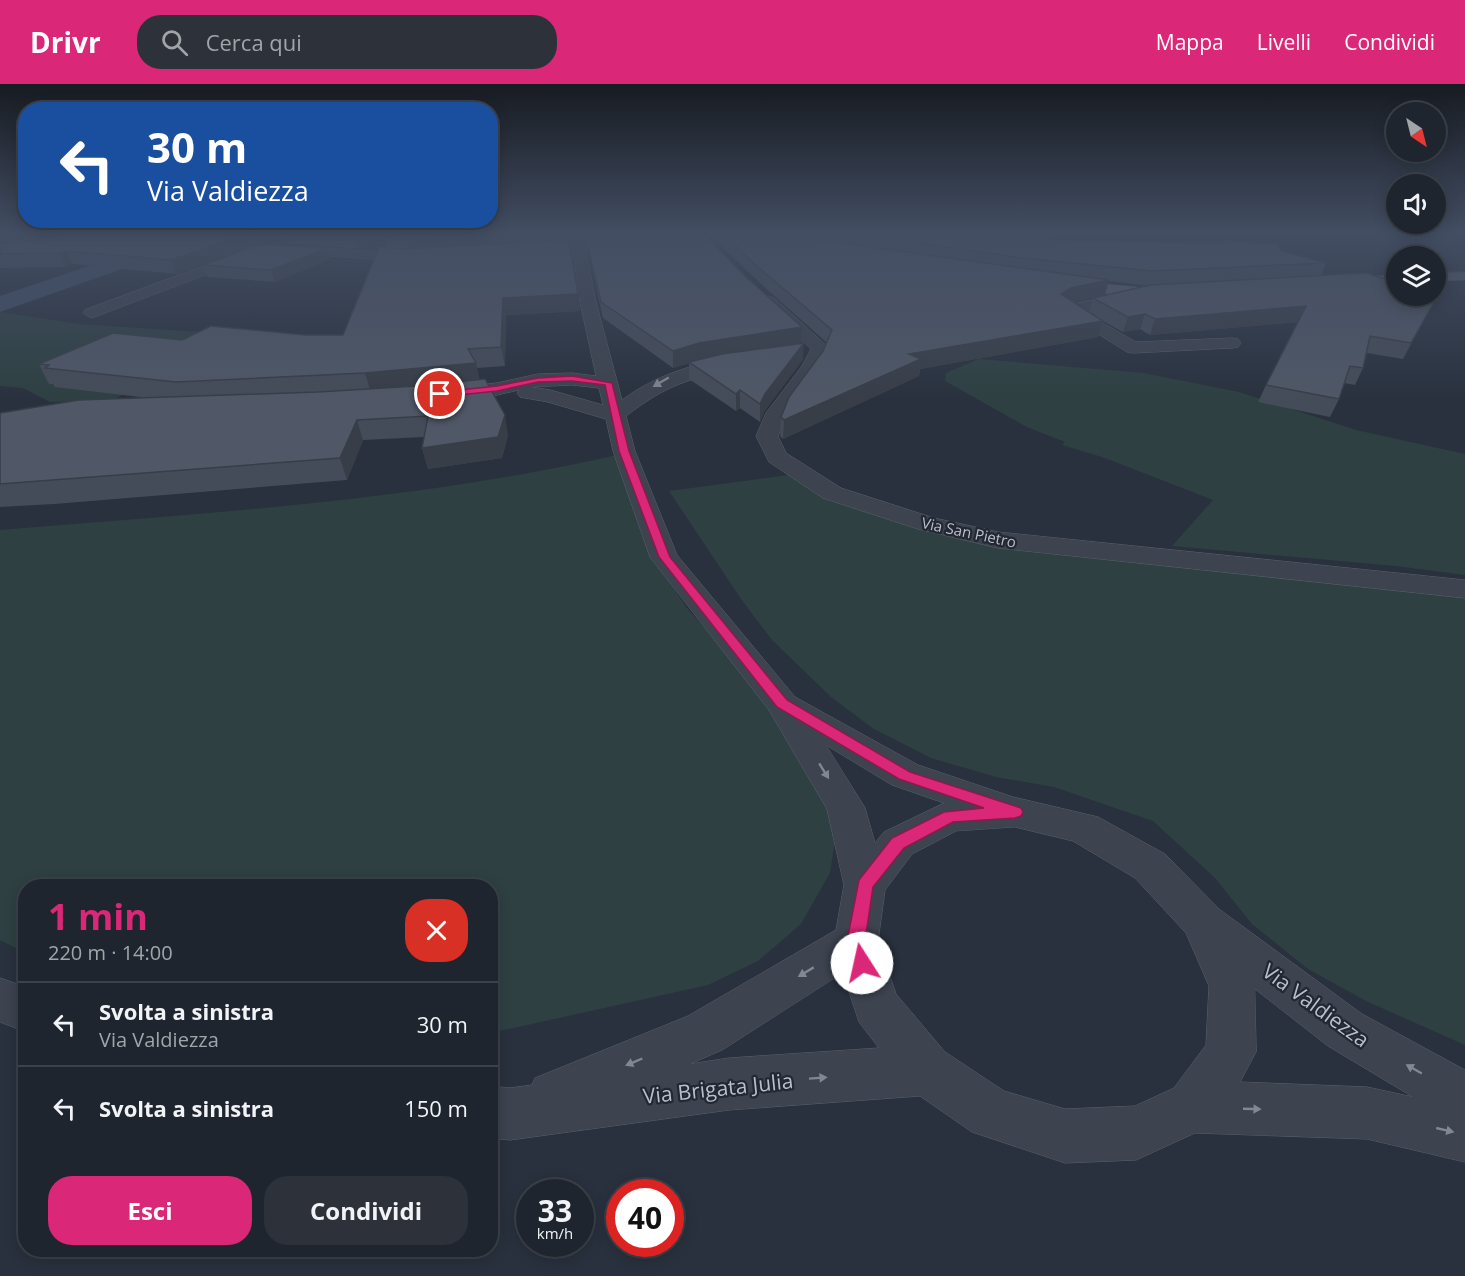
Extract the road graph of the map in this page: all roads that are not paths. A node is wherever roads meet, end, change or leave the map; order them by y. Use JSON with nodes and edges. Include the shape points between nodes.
{"nodes":[{"id":1,"x":154,"y":290,"type":"edge"},
{"id":2,"x":585,"y":290,"type":"edge"},
{"id":3,"x":754,"y":290,"type":"edge"},
{"id":4,"x":1118,"y":290,"type":"edge"},
{"id":5,"x":1187,"y":292,"type":"edge"},
{"id":6,"x":1148,"y":293,"type":"junction"},
{"id":7,"x":91,"y":313,"type":"dead end"},
{"id":8,"x":1232,"y":343,"type":"dead end"},
{"id":9,"x":599,"y":346,"type":"junction"},
{"id":10,"x":754,"y":359,"type":"edge"},
{"id":11,"x":608,"y":383,"type":"junction"},
{"id":12,"x":544,"y":388,"type":"junction"},
{"id":13,"x":429,"y":396,"type":"edge"},
{"id":14,"x":615,"y":415,"type":"junction"},
{"id":15,"x":1465,"y":589,"type":"edge"},
{"id":16,"x":782,"y":704,"type":"junction"},
{"id":17,"x":1015,"y":812,"type":"junction"},
{"id":18,"x":865,"y":885,"type":"junction"},
{"id":19,"x":1203,"y":921,"type":"junction"},
{"id":20,"x":856,"y":941,"type":"junction"},
{"id":21,"x":0,"y":1000,"type":"edge"},
{"id":22,"x":18,"y":1007,"type":"edge"},
{"id":23,"x":927,"y":1070,"type":"junction"},
{"id":24,"x":1465,"y":1098,"type":"edge"},
{"id":25,"x":1193,"y":1107,"type":"junction"},
{"id":26,"x":500,"y":1113,"type":"edge"},
{"id":27,"x":1465,"y":1135,"type":"edge"}],
"edges":[{"from":1,"to":7,"type":"street"},
{"from":2,"to":9,"type":"street"},
{"from":3,"to":15,"type":"street","name":"Via San Pietro","via":[[809,350],[811,367],[776,413],[767,436],[777,457],[832,493],[927,525],[998,540]]},
{"from":4,"to":6,"type":"main road"},
{"from":5,"to":6,"type":"main road"},
{"from":6,"to":8,"type":"street","via":[[1068,310],[1133,348]]},
{"from":9,"to":11,"type":"street"},
{"from":9,"to":12,"type":"street"},
{"from":10,"to":14,"type":"street","one_way":true,"via":[[670,377]]},
{"from":11,"to":12,"type":"street"},
{"from":11,"to":14,"type":"street"},
{"from":12,"to":13,"type":"street"},
{"from":12,"to":14,"type":"street"},
{"from":14,"to":16,"type":"street","via":[[624,451],[664,557]]},
{"from":16,"to":17,"type":"street","via":[[905,776]]},
{"from":16,"to":18,"type":"street","one_way":true,"via":[[846,808]]},
{"from":17,"to":18,"type":"street","via":[[950,816],[898,843]]},
{"from":17,"to":19,"type":"street","via":[[1084,828],[1150,866]]},
{"from":18,"to":20,"type":"street"},
{"from":24,"to":19,"type":"street","name":"Via Valdiezza","one_way":true,"via":[[1345,1030]]},
{"from":19,"to":25,"type":"street","via":[[1232,986],[1231,1052]]},
{"from":20,"to":23,"type":"street","via":[[876,1006]]},
{"from":20,"to":26,"type":"street","name":"Via Brigata Julia","one_way":true,"via":[[705,1033]]},
{"from":21,"to":22,"type":"street"},
{"from":23,"to":25,"type":"street","via":[[991,1113],[1065,1136],[1136,1133]]},
{"from":26,"to":23,"type":"street","name":"Via Brigata Julia","one_way":true,"via":[[729,1084]]},
{"from":25,"to":27,"type":"street","one_way":true,"via":[[1367,1113]]}]}
